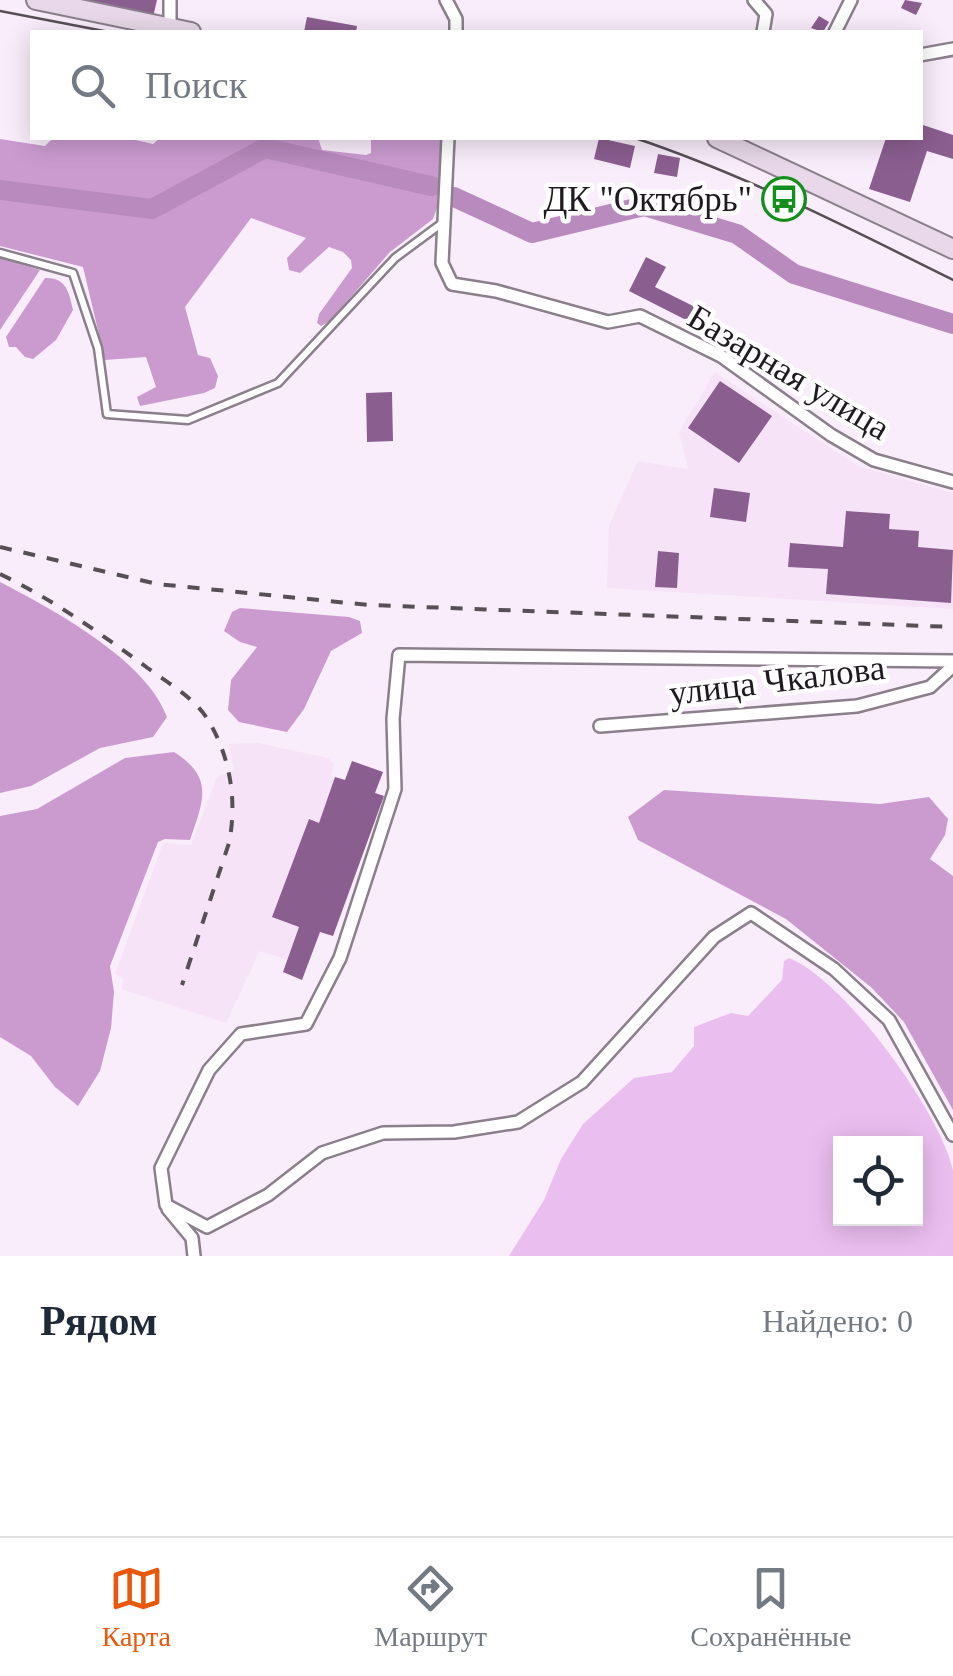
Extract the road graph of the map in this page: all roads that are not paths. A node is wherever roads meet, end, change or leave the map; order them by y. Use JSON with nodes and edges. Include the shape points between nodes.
{"nodes":[{"id":1,"x":36,"y":0,"type":"edge"},
{"id":2,"x":170,"y":0,"type":"edge"},
{"id":3,"x":446,"y":0,"type":"edge"},
{"id":4,"x":754,"y":0,"type":"edge"},
{"id":5,"x":851,"y":0,"type":"edge"},
{"id":6,"x":170,"y":29,"type":"junction"},
{"id":7,"x":177,"y":30,"type":"edge"},
{"id":8,"x":456,"y":30,"type":"edge"},
{"id":9,"x":763,"y":30,"type":"edge"},
{"id":10,"x":835,"y":30,"type":"edge"},
{"id":11,"x":953,"y":49,"type":"edge"},
{"id":12,"x":923,"y":54,"type":"edge"},
{"id":13,"x":448,"y":140,"type":"edge"},
{"id":14,"x":721,"y":140,"type":"edge"},
{"id":15,"x":445,"y":220,"type":"junction"},
{"id":16,"x":953,"y":249,"type":"edge"},
{"id":17,"x":0,"y":252,"type":"edge"},
{"id":18,"x":953,"y":482,"type":"edge"},
{"id":19,"x":953,"y":664,"type":"edge"},
{"id":20,"x":600,"y":726,"type":"dead end"},
{"id":21,"x":953,"y":1135,"type":"edge"},
{"id":22,"x":166,"y":1205,"type":"junction"},
{"id":23,"x":194,"y":1256,"type":"edge"}],
"edges":[{"from":1,"to":6,"type":"main road"},
{"from":2,"to":6,"type":"street"},
{"from":3,"to":8,"type":"street"},
{"from":4,"to":9,"type":"street","via":[[766,14]]},
{"from":5,"to":10,"type":"street"},
{"from":6,"to":7,"type":"main road"},
{"from":11,"to":12,"type":"street"},
{"from":13,"to":15,"type":"street","name":"Базарная улица"},
{"from":14,"to":16,"type":"main road"},
{"from":15,"to":17,"type":"lane","via":[[395,258],[278,383],[188,420],[106,414],[98,348],[73,273]]},
{"from":15,"to":18,"type":"street","name":"Базарная улица","via":[[442,263],[452,284],[608,322],[640,316],[721,356],[874,460]]},
{"from":19,"to":20,"type":"street","name":"улица Чкалова","via":[[930,686],[857,706]]},
{"from":19,"to":22,"type":"street","via":[[400,655],[395,789],[340,958],[306,1024],[241,1034],[209,1070],[161,1168]]},
{"from":21,"to":22,"type":"street","via":[[888,1020],[834,969],[751,913],[714,937],[582,1082],[518,1122],[454,1132],[383,1132],[322,1153],[268,1195],[207,1226]]},
{"from":22,"to":23,"type":"street","via":[[192,1238]]}]}
